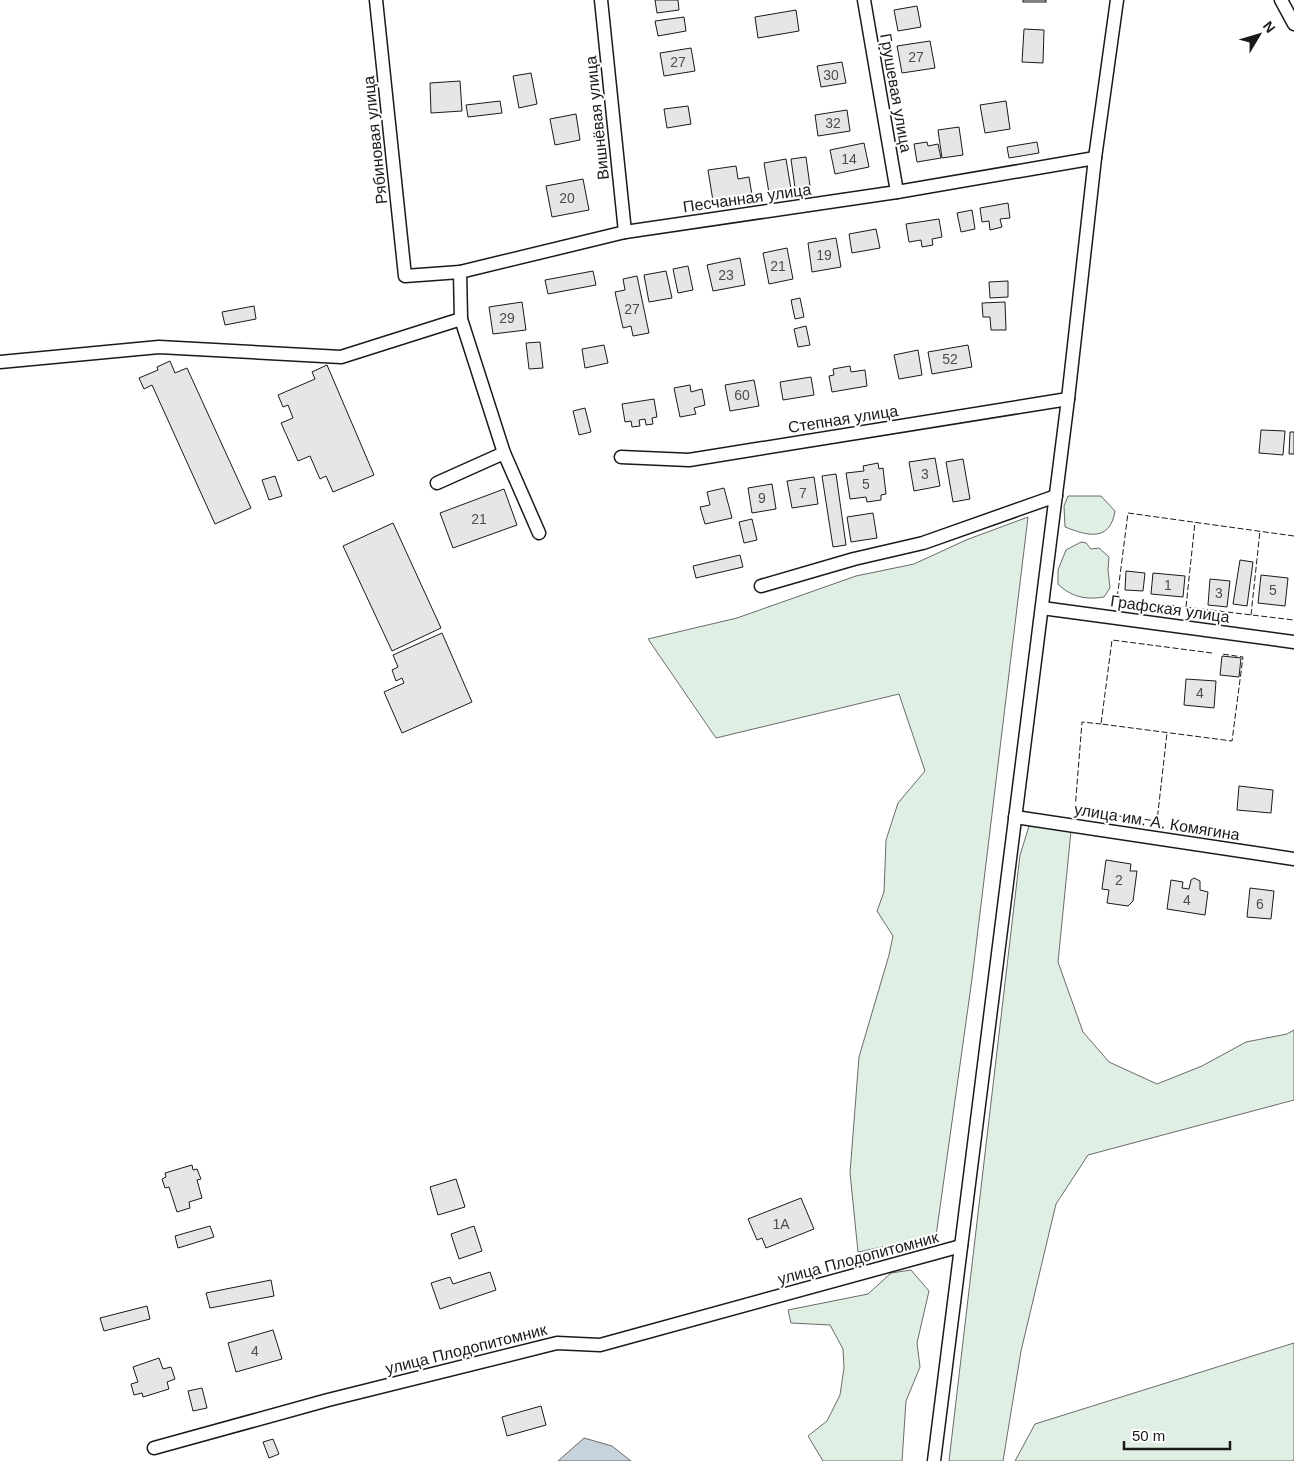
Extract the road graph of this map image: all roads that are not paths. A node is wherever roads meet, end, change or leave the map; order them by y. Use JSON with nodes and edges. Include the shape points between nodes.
{"nodes":[{"id":1,"x":376,"y":0,"type":"edge"},
{"id":2,"x":601,"y":0,"type":"edge"},
{"id":3,"x":864,"y":0,"type":"edge"},
{"id":4,"x":1117,"y":0,"type":"edge"},
{"id":5,"x":1281,"y":0,"type":"edge"},
{"id":6,"x":1294,"y":24,"type":"edge"},
{"id":7,"x":1095,"y":158,"type":"junction"},
{"id":8,"x":897,"y":192,"type":"junction"},
{"id":9,"x":625,"y":232,"type":"junction"},
{"id":10,"x":460,"y":272,"type":"junction"},
{"id":11,"x":405,"y":276,"type":"joint"},
{"id":12,"x":461,"y":319,"type":"junction"},
{"id":13,"x":0,"y":362,"type":"edge"},
{"id":14,"x":1068,"y":399,"type":"junction"},
{"id":15,"x":504,"y":453,"type":"junction"},
{"id":16,"x":621,"y":457,"type":"dead end"},
{"id":17,"x":437,"y":483,"type":"dead end"},
{"id":18,"x":1056,"y":496,"type":"junction"},
{"id":19,"x":539,"y":533,"type":"dead end"},
{"id":20,"x":761,"y":586,"type":"dead end"},
{"id":21,"x":1042,"y":608,"type":"junction"},
{"id":22,"x":1294,"y":642,"type":"edge"},
{"id":23,"x":1015,"y":817,"type":"junction"},
{"id":24,"x":1294,"y":859,"type":"edge"},
{"id":25,"x":961,"y":1246,"type":"junction"},
{"id":26,"x":154,"y":1448,"type":"dead end"},
{"id":27,"x":934,"y":1461,"type":"edge"}],
"edges":[{"from":1,"to":11,"type":"street","name":"Рябиновая улица"},
{"from":2,"to":9,"type":"street","name":"Вишнёвая улица"},
{"from":3,"to":8,"type":"street","name":"Грушевая улица"},
{"from":4,"to":7,"type":"street"},
{"from":5,"to":6,"type":"street"},
{"from":7,"to":8,"type":"street","name":"Песчанная улица"},
{"from":7,"to":14,"type":"street"},
{"from":8,"to":9,"type":"street","name":"Песчанная улица"},
{"from":9,"to":10,"type":"street","name":"Песчанная улица"},
{"from":10,"to":11,"type":"street","name":"Песчанная улица"},
{"from":10,"to":12,"type":"street"},
{"from":12,"to":13,"type":"street","via":[[341,357],[159,347]]},
{"from":12,"to":15,"type":"street"},
{"from":14,"to":16,"type":"street","name":"Степная улица","via":[[689,460]]},
{"from":14,"to":18,"type":"street"},
{"from":15,"to":17,"type":"street"},
{"from":15,"to":19,"type":"street"},
{"from":18,"to":20,"type":"street","via":[[923,543]]},
{"from":18,"to":21,"type":"street"},
{"from":21,"to":22,"type":"street","name":"Графская улица"},
{"from":21,"to":23,"type":"street"},
{"from":23,"to":24,"type":"street","name":"улица им. А. Комягина"},
{"from":23,"to":25,"type":"street"},
{"from":25,"to":26,"type":"street","name":"улица Плодопитомник","via":[[600,1345],[557,1343],[328,1400]]},
{"from":25,"to":27,"type":"street"}]}
